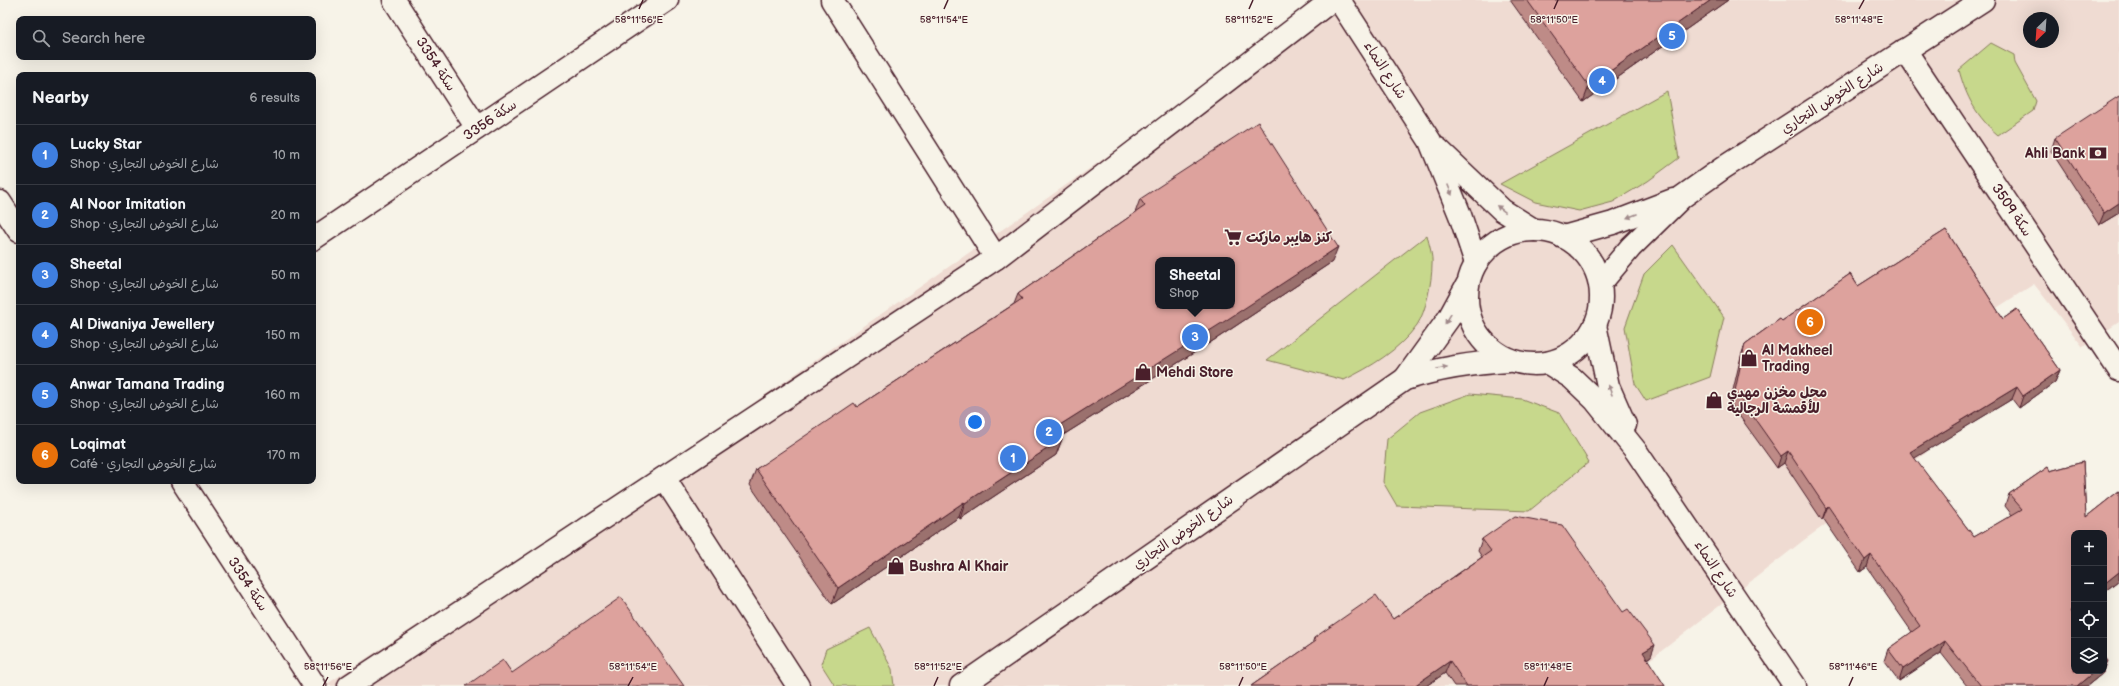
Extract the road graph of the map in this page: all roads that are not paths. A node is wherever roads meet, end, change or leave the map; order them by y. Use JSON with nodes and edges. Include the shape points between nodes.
{"nodes":[{"id":1,"x":394,"y":0,"type":"edge"},
{"id":2,"x":667,"y":0,"type":"edge"},
{"id":3,"x":832,"y":0,"type":"edge"},
{"id":4,"x":1332,"y":0,"type":"edge"},
{"id":5,"x":1339,"y":0,"type":"edge"},
{"id":6,"x":1983,"y":0,"type":"edge"},
{"id":7,"x":1905,"y":50,"type":"junction"},
{"id":8,"x":477,"y":128,"type":"junction"},
{"id":9,"x":1430,"y":141,"type":"junction"},
{"id":10,"x":1682,"y":197,"type":"junction"},
{"id":11,"x":0,"y":202,"type":"edge"},
{"id":12,"x":16,"y":226,"type":"edge"},
{"id":13,"x":1534,"y":230,"type":"junction"},
{"id":14,"x":316,"y":237,"type":"edge"},
{"id":15,"x":1563,"y":237,"type":"junction"},
{"id":16,"x":996,"y":258,"type":"junction"},
{"id":17,"x":1476,"y":263,"type":"junction"},
{"id":18,"x":1600,"y":284,"type":"junction"},
{"id":19,"x":1467,"y":285,"type":"junction"},
{"id":20,"x":1595,"y":325,"type":"junction"},
{"id":21,"x":1509,"y":361,"type":"junction"},
{"id":22,"x":1548,"y":363,"type":"junction"},
{"id":23,"x":2119,"y":370,"type":"edge"},
{"id":24,"x":1405,"y":379,"type":"junction"},
{"id":25,"x":1636,"y":451,"type":"junction"},
{"id":26,"x":664,"y":478,"type":"junction"},
{"id":27,"x":184,"y":484,"type":"edge"},
{"id":28,"x":315,"y":686,"type":"edge"},
{"id":29,"x":349,"y":686,"type":"edge"},
{"id":30,"x":798,"y":686,"type":"edge"},
{"id":31,"x":960,"y":686,"type":"edge"},
{"id":32,"x":1795,"y":686,"type":"edge"}],
"edges":[{"from":1,"to":8,"type":"street","name":"سكة 3354"},
{"from":2,"to":8,"type":"street","name":"سكة 3356"},
{"from":3,"to":16,"type":"street"},
{"from":4,"to":16,"type":"street"},
{"from":5,"to":9,"type":"street","name":"شارع النماء"},
{"from":6,"to":7,"type":"street","name":"شارع الخوض التجاري"},
{"from":7,"to":10,"type":"street","name":"شارع الخوض التجاري"},
{"from":7,"to":23,"type":"street","name":"سكة 3509"},
{"from":8,"to":14,"type":"street","name":"سكة 3356"},
{"from":13,"to":9,"type":"street","name":"شارع النماء","one_way":true,"via":[[1502,210],[1474,186]]},
{"from":9,"to":17,"type":"street","name":"شارع النماء","one_way":true},
{"from":10,"to":15,"type":"street","name":"شارع الخوض التجاري","one_way":true,"via":[[1613,223]]},
{"from":10,"to":18,"type":"street","name":"شارع الخوض التجاري","via":[[1631,247]]},
{"from":11,"to":12,"type":"street"},
{"from":13,"to":15,"type":"street"},
{"from":13,"to":17,"type":"street","via":[[1511,234],[1491,245]]},
{"from":15,"to":18,"type":"street","via":[[1580,248],[1593,265]]},
{"from":16,"to":26,"type":"street"},
{"from":17,"to":19,"type":"street"},
{"from":18,"to":20,"type":"street","via":[[1601,305]]},
{"from":19,"to":21,"type":"street","via":[[1467,307],[1474,328],[1488,346]]},
{"from":19,"to":24,"type":"street","name":"شارع الخوض التجاري","one_way":true,"via":[[1449,318]]},
{"from":20,"to":22,"type":"street","via":[[1583,342],[1567,356]]},
{"from":25,"to":20,"type":"street","name":"شارع النماء","one_way":true,"via":[[1608,386]]},
{"from":21,"to":22,"type":"street","via":[[1526,364]]},
{"from":24,"to":21,"type":"street","name":"شارع الخوض التجاري","one_way":true,"via":[[1446,367]]},
{"from":22,"to":25,"type":"street","name":"شارع النماء","via":[[1572,378],[1595,400]]},
{"from":24,"to":31,"type":"street","name":"شارع الخوض التجاري"},
{"from":25,"to":32,"type":"street","name":"شارع النماء"},
{"from":26,"to":29,"type":"street"},
{"from":26,"to":30,"type":"street"},
{"from":27,"to":28,"type":"street","name":"سكة 3354"}]}
